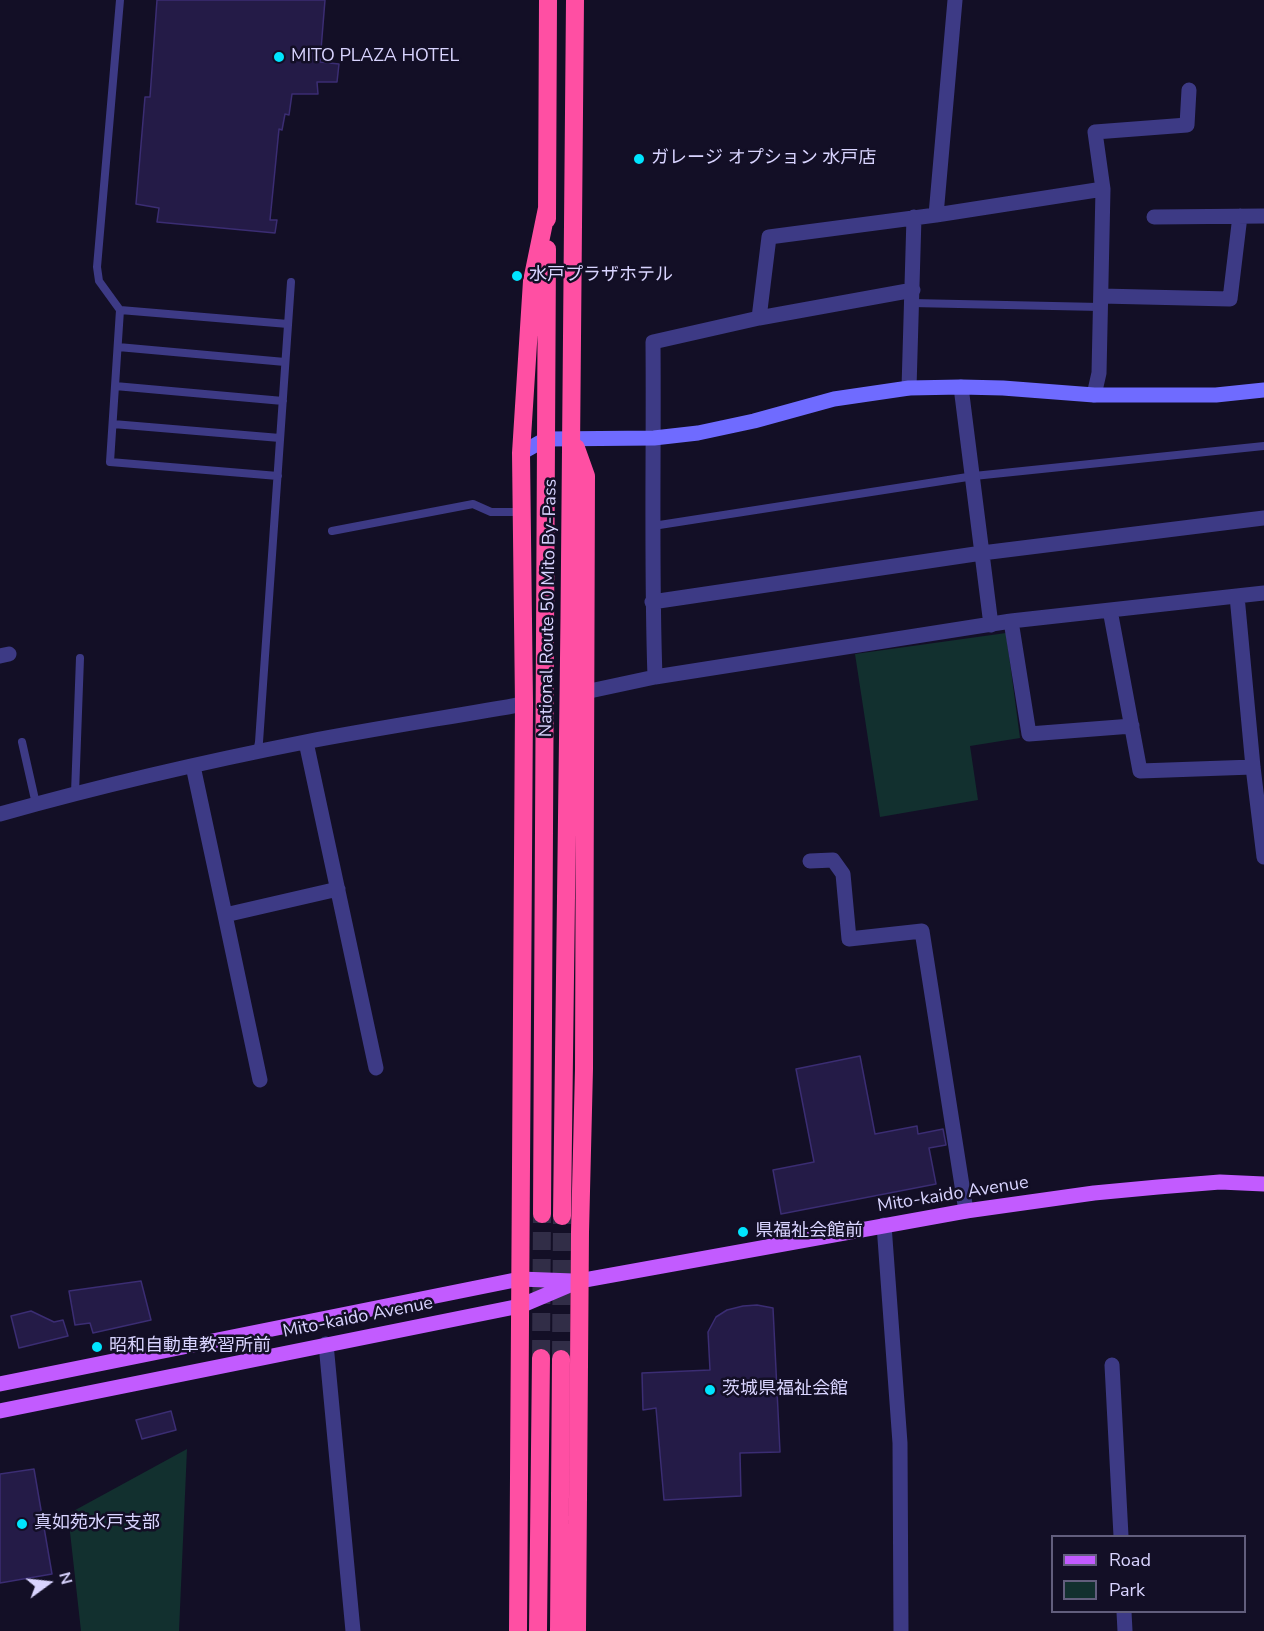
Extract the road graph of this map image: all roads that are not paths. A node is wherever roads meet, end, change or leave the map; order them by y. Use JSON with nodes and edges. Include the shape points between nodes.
{"nodes":[{"id":1,"x":120,"y":0,"type":"edge"},
{"id":2,"x":548,"y":0,"type":"edge"},
{"id":3,"x":575,"y":0,"type":"edge"},
{"id":4,"x":955,"y":0,"type":"edge"},
{"id":5,"x":1189,"y":90,"type":"dead end"},
{"id":6,"x":1103,"y":189,"type":"junction"},
{"id":7,"x":547,"y":208,"type":"junction"},
{"id":8,"x":936,"y":215,"type":"junction"},
{"id":9,"x":1240,"y":216,"type":"junction"},
{"id":10,"x":1264,"y":216,"type":"edge"},
{"id":11,"x":1154,"y":217,"type":"dead end"},
{"id":12,"x":914,"y":218,"type":"junction"},
{"id":13,"x":291,"y":282,"type":"dead end"},
{"id":14,"x":912,"y":296,"type":"junction"},
{"id":15,"x":1100,"y":302,"type":"junction"},
{"id":16,"x":120,"y":310,"type":"junction"},
{"id":17,"x":759,"y":318,"type":"junction"},
{"id":18,"x":288,"y":324,"type":"junction"},
{"id":19,"x":117,"y":347,"type":"junction"},
{"id":20,"x":285,"y":363,"type":"junction"},
{"id":21,"x":115,"y":386,"type":"junction"},
{"id":22,"x":961,"y":387,"type":"junction"},
{"id":23,"x":909,"y":388,"type":"junction"},
{"id":24,"x":1264,"y":394,"type":"edge"},
{"id":25,"x":1094,"y":395,"type":"junction"},
{"id":26,"x":283,"y":401,"type":"junction"},
{"id":27,"x":113,"y":424,"type":"junction"},
{"id":28,"x":280,"y":438,"type":"junction"},
{"id":29,"x":572,"y":438,"type":"junction"},
{"id":30,"x":654,"y":438,"type":"junction"},
{"id":31,"x":546,"y":439,"type":"junction"},
{"id":32,"x":1264,"y":446,"type":"edge"},
{"id":33,"x":521,"y":453,"type":"junction"},
{"id":34,"x":278,"y":476,"type":"junction"},
{"id":35,"x":974,"y":476,"type":"junction"},
{"id":36,"x":522,"y":512,"type":"junction"},
{"id":37,"x":1264,"y":518,"type":"edge"},
{"id":38,"x":653,"y":526,"type":"junction"},
{"id":39,"x":332,"y":531,"type":"dead end"},
{"id":40,"x":982,"y":553,"type":"junction"},
{"id":41,"x":1264,"y":593,"type":"edge"},
{"id":42,"x":1237,"y":596,"type":"junction"},
{"id":43,"x":652,"y":603,"type":"junction"},
{"id":44,"x":1110,"y":610,"type":"junction"},
{"id":45,"x":1011,"y":621,"type":"junction"},
{"id":46,"x":991,"y":624,"type":"junction"},
{"id":47,"x":80,"y":658,"type":"dead end"},
{"id":48,"x":656,"y":677,"type":"junction"},
{"id":49,"x":585,"y":692,"type":"junction"},
{"id":50,"x":524,"y":704,"type":"junction"},
{"id":51,"x":1132,"y":726,"type":"junction"},
{"id":52,"x":22,"y":742,"type":"dead end"},
{"id":53,"x":306,"y":742,"type":"junction"},
{"id":54,"x":257,"y":752,"type":"junction"},
{"id":55,"x":193,"y":766,"type":"junction"},
{"id":56,"x":1253,"y":767,"type":"junction"},
{"id":57,"x":75,"y":794,"type":"junction"},
{"id":58,"x":36,"y":804,"type":"junction"},
{"id":59,"x":0,"y":814,"type":"edge"},
{"id":60,"x":1264,"y":854,"type":"edge"},
{"id":61,"x":810,"y":861,"type":"dead end"},
{"id":62,"x":338,"y":889,"type":"junction"},
{"id":63,"x":225,"y":915,"type":"junction"},
{"id":64,"x":376,"y":1068,"type":"dead end"},
{"id":65,"x":260,"y":1080,"type":"dead end"},
{"id":66,"x":1264,"y":1184,"type":"edge"},
{"id":67,"x":966,"y":1211,"type":"junction"},
{"id":68,"x":542,"y":1214,"type":"tunnel mouth"},
{"id":69,"x":562,"y":1216,"type":"tunnel mouth"},
{"id":70,"x":884,"y":1225,"type":"junction"},
{"id":71,"x":520,"y":1279,"type":"junction"},
{"id":72,"x":579,"y":1281,"type":"junction"},
{"id":73,"x":520,"y":1306,"type":"junction"},
{"id":74,"x":326,"y":1344,"type":"junction"},
{"id":75,"x":541,"y":1358,"type":"tunnel mouth"},
{"id":76,"x":561,"y":1359,"type":"tunnel mouth"},
{"id":77,"x":1112,"y":1365,"type":"dead end"},
{"id":78,"x":0,"y":1384,"type":"edge"},
{"id":79,"x":0,"y":1411,"type":"edge"},
{"id":80,"x":1121,"y":1535,"type":"edge"},
{"id":81,"x":1124,"y":1613,"type":"edge"},
{"id":82,"x":353,"y":1631,"type":"edge"},
{"id":83,"x":518,"y":1631,"type":"edge"},
{"id":84,"x":538,"y":1631,"type":"edge"},
{"id":85,"x":559,"y":1631,"type":"edge"},
{"id":86,"x":578,"y":1631,"type":"edge"},
{"id":87,"x":901,"y":1631,"type":"edge"},
{"id":88,"x":1125,"y":1631,"type":"edge"}],
"edges":[{"from":1,"to":16,"type":"lane","via":[[97,267],[99,281]]},
{"from":2,"to":7,"type":"highway","name":"National Route 50 Mito By-Pass"},
{"from":3,"to":29,"type":"highway","name":"National Route 50 Mito By-Pass"},
{"from":4,"to":8,"type":"street"},
{"from":5,"to":6,"type":"street","via":[[1187,125],[1095,132]]},
{"from":6,"to":8,"type":"street"},
{"from":6,"to":15,"type":"street"},
{"from":7,"to":31,"type":"highway","name":"National Route 50 Mito By-Pass"},
{"from":7,"to":33,"type":"highway","via":[[532,281]]},
{"from":8,"to":12,"type":"street"},
{"from":9,"to":10,"type":"street"},
{"from":9,"to":11,"type":"street"},
{"from":9,"to":15,"type":"street","via":[[1230,299]]},
{"from":12,"to":14,"type":"street"},
{"from":12,"to":17,"type":"street","via":[[769,237]]},
{"from":13,"to":18,"type":"lane"},
{"from":14,"to":15,"type":"lane"},
{"from":14,"to":17,"type":"street"},
{"from":14,"to":23,"type":"street"},
{"from":15,"to":25,"type":"street","via":[[1099,373]]},
{"from":16,"to":18,"type":"lane"},
{"from":16,"to":19,"type":"lane"},
{"from":17,"to":30,"type":"street","via":[[653,342]]},
{"from":18,"to":20,"type":"lane"},
{"from":19,"to":20,"type":"lane"},
{"from":19,"to":21,"type":"lane"},
{"from":20,"to":26,"type":"lane"},
{"from":21,"to":26,"type":"lane"},
{"from":21,"to":27,"type":"lane"},
{"from":22,"to":23,"type":"street"},
{"from":22,"to":25,"type":"street"},
{"from":22,"to":35,"type":"street"},
{"from":23,"to":30,"type":"street","via":[[834,399],[717,430]]},
{"from":24,"to":25,"type":"street"},
{"from":26,"to":28,"type":"lane"},
{"from":27,"to":28,"type":"lane"},
{"from":27,"to":34,"type":"lane","via":[[110,462]]},
{"from":28,"to":34,"type":"lane"},
{"from":29,"to":30,"type":"street"},
{"from":29,"to":31,"type":"street"},
{"from":29,"to":49,"type":"highway","via":[[586,476]]},
{"from":29,"to":69,"type":"highway","name":"National Route 50 Mito By-Pass"},
{"from":30,"to":38,"type":"street"},
{"from":31,"to":33,"type":"street"},
{"from":31,"to":68,"type":"highway","name":"National Route 50 Mito By-Pass"},
{"from":32,"to":35,"type":"lane"},
{"from":33,"to":36,"type":"highway"},
{"from":34,"to":54,"type":"lane"},
{"from":35,"to":38,"type":"lane"},
{"from":35,"to":40,"type":"street"},
{"from":36,"to":39,"type":"lane","via":[[491,512],[473,504]]},
{"from":36,"to":50,"type":"highway"},
{"from":37,"to":40,"type":"street"},
{"from":38,"to":43,"type":"street"},
{"from":40,"to":43,"type":"street"},
{"from":40,"to":46,"type":"street"},
{"from":41,"to":42,"type":"street"},
{"from":42,"to":44,"type":"street"},
{"from":42,"to":56,"type":"street"},
{"from":43,"to":48,"type":"street"},
{"from":44,"to":45,"type":"street"},
{"from":44,"to":51,"type":"street"},
{"from":45,"to":46,"type":"street"},
{"from":45,"to":51,"type":"street","via":[[1029,734]]},
{"from":46,"to":48,"type":"street"},
{"from":47,"to":57,"type":"lane"},
{"from":48,"to":49,"type":"street"},
{"from":49,"to":72,"type":"highway"},
{"from":50,"to":53,"type":"street"},
{"from":50,"to":71,"type":"highway"},
{"from":51,"to":56,"type":"street","via":[[1140,771]]},
{"from":52,"to":58,"type":"lane"},
{"from":53,"to":54,"type":"street"},
{"from":53,"to":62,"type":"street"},
{"from":54,"to":55,"type":"street"},
{"from":55,"to":57,"type":"street"},
{"from":55,"to":63,"type":"street"},
{"from":56,"to":60,"type":"street"},
{"from":57,"to":58,"type":"street"},
{"from":58,"to":59,"type":"street"},
{"from":61,"to":67,"type":"street","via":[[833,860],[843,874],[849,939],[922,931]]},
{"from":62,"to":63,"type":"street"},
{"from":62,"to":64,"type":"street"},
{"from":63,"to":65,"type":"street"},
{"from":66,"to":67,"type":"main road","name":"Mito-kaido Avenue","via":[[1158,1186]]},
{"from":67,"to":70,"type":"main road","name":"Mito-kaido Avenue"},
{"from":70,"to":72,"type":"main road","name":"Mito-kaido Avenue"},
{"from":70,"to":87,"type":"street","via":[[900,1443]]},
{"from":71,"to":72,"type":"main road","name":"Mito-kaido Avenue"},
{"from":71,"to":73,"type":"highway"},
{"from":71,"to":78,"type":"main road","name":"Mito-kaido Avenue"},
{"from":72,"to":73,"type":"main road","name":"Mito-kaido Avenue"},
{"from":72,"to":86,"type":"highway"},
{"from":73,"to":74,"type":"main road","name":"Mito-kaido Avenue"},
{"from":73,"to":83,"type":"highway"},
{"from":74,"to":79,"type":"main road","name":"Mito-kaido Avenue"},
{"from":74,"to":82,"type":"street"},
{"from":75,"to":84,"type":"highway"},
{"from":76,"to":85,"type":"highway"},
{"from":77,"to":80,"type":"street"},
{"from":81,"to":88,"type":"street"}]}
